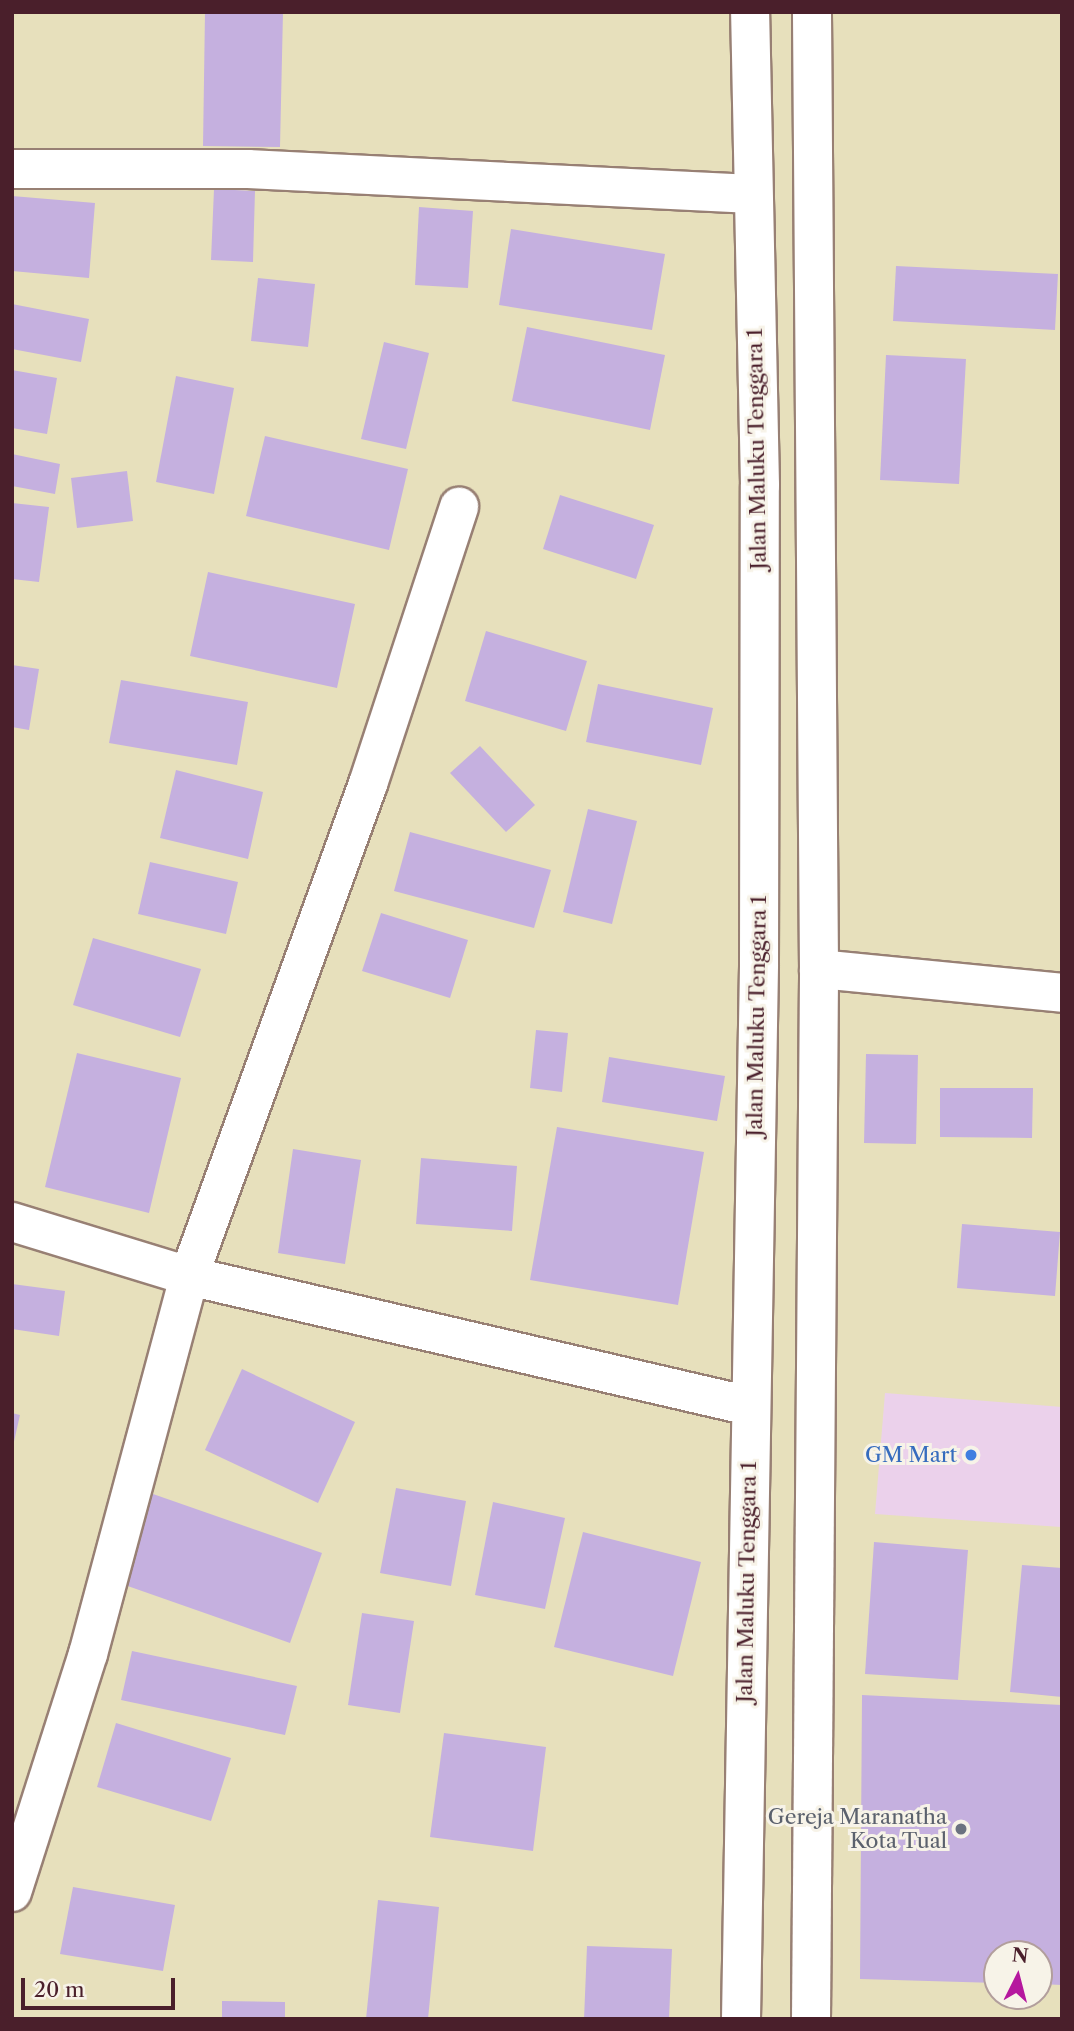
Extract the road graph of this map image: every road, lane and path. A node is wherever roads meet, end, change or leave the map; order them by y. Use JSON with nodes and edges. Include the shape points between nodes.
{"nodes":[{"id":1,"x":750,"y":12,"type":"edge"},
{"id":2,"x":812,"y":12,"type":"edge"},
{"id":3,"x":12,"y":169,"type":"edge"},
{"id":4,"x":752,"y":194,"type":"junction"},
{"id":5,"x":459,"y":508,"type":"dead end"},
{"id":6,"x":819,"y":969,"type":"junction"},
{"id":7,"x":1062,"y":993,"type":"edge"},
{"id":8,"x":12,"y":1222,"type":"edge"},
{"id":9,"x":189,"y":1276,"type":"junction"},
{"id":10,"x":750,"y":1406,"type":"junction"},
{"id":11,"x":12,"y":1892,"type":"edge"},
{"id":12,"x":741,"y":2019,"type":"edge"},
{"id":13,"x":811,"y":2019,"type":"edge"}],
"edges":[{"from":1,"to":4,"type":"main road","name":"Jalan Maluku Tenggara 1"},
{"from":2,"to":6,"type":"main road"},
{"from":3,"to":4,"type":"main road","via":[[248,169]]},
{"from":4,"to":10,"type":"main road","name":"Jalan Maluku Tenggara 1","via":[[760,485],[760,950]]},
{"from":5,"to":9,"type":"main road","via":[[368,784]]},
{"from":6,"to":7,"type":"main road"},
{"from":6,"to":13,"type":"main road"},
{"from":8,"to":9,"type":"main road"},
{"from":9,"to":10,"type":"main road"},
{"from":9,"to":11,"type":"main road","via":[[88,1654]]},
{"from":10,"to":12,"type":"main road","name":"Jalan Maluku Tenggara 1"}]}
